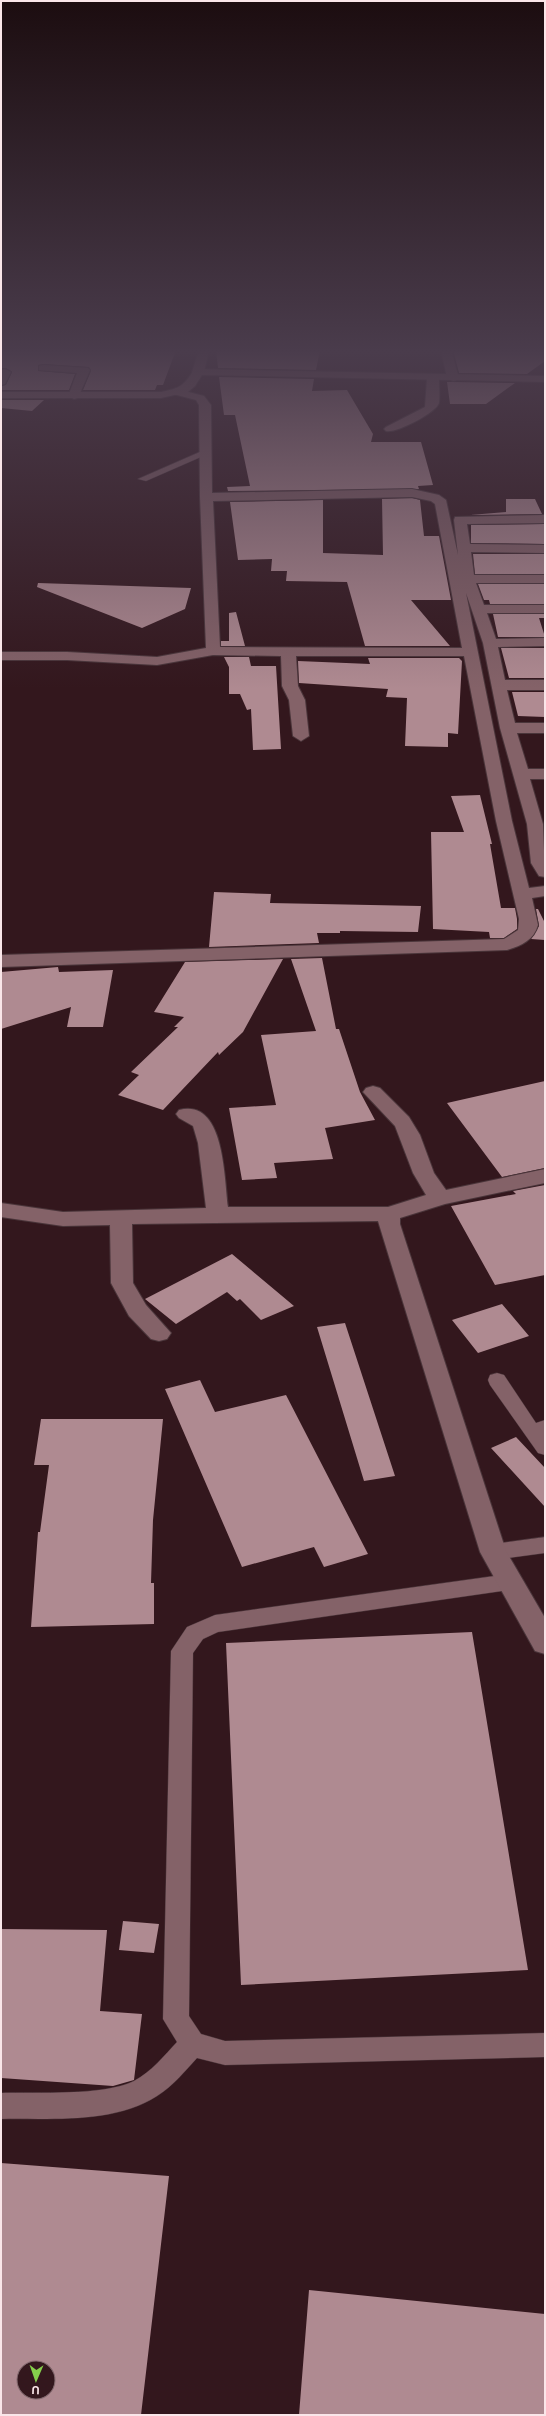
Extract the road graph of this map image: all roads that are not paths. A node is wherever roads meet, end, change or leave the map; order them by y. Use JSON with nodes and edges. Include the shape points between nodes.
{"nodes":[{"id":1,"x":180,"y":463,"type":"edge"},
{"id":2,"x":205,"y":463,"type":"edge"},
{"id":3,"x":143,"y":479,"type":"dead end"},
{"id":4,"x":206,"y":498,"type":"junction"},
{"id":5,"x":545,"y":519,"type":"edge"},
{"id":6,"x":464,"y":548,"type":"junction"},
{"id":7,"x":545,"y":550,"type":"edge"},
{"id":8,"x":468,"y":578,"type":"junction"},
{"id":9,"x":545,"y":579,"type":"edge"},
{"id":10,"x":479,"y":609,"type":"junction"},
{"id":11,"x":545,"y":609,"type":"edge"},
{"id":12,"x":545,"y":642,"type":"edge"},
{"id":13,"x":490,"y":643,"type":"junction"},
{"id":14,"x":213,"y":651,"type":"junction"},
{"id":15,"x":288,"y":651,"type":"junction"},
{"id":16,"x":472,"y":652,"type":"junction"},
{"id":17,"x":1,"y":656,"type":"edge"},
{"id":18,"x":498,"y":685,"type":"junction"},
{"id":19,"x":545,"y":685,"type":"edge"},
{"id":20,"x":508,"y":728,"type":"junction"},
{"id":21,"x":545,"y":728,"type":"edge"},
{"id":22,"x":301,"y":736,"type":"dead end"},
{"id":23,"x":520,"y":774,"type":"junction"},
{"id":24,"x":545,"y":774,"type":"edge"},
{"id":25,"x":540,"y":824,"type":"edge"},
{"id":26,"x":545,"y":872,"type":"edge"},
{"id":27,"x":545,"y":891,"type":"edge"},
{"id":28,"x":522,"y":894,"type":"junction"},
{"id":29,"x":1,"y":961,"type":"edge"},
{"id":30,"x":374,"y":1092,"type":"dead end"},
{"id":31,"x":186,"y":1114,"type":"dead end"},
{"id":32,"x":545,"y":1176,"type":"edge"},
{"id":33,"x":441,"y":1198,"type":"junction"},
{"id":34,"x":1,"y":1210,"type":"edge"},
{"id":35,"x":389,"y":1214,"type":"junction"},
{"id":36,"x":218,"y":1215,"type":"junction"},
{"id":37,"x":121,"y":1217,"type":"junction"},
{"id":38,"x":159,"y":1333,"type":"dead end"},
{"id":39,"x":498,"y":1380,"type":"dead end"},
{"id":40,"x":539,"y":1429,"type":"edge"},
{"id":41,"x":545,"y":1448,"type":"edge"},
{"id":42,"x":545,"y":1545,"type":"edge"},
{"id":43,"x":493,"y":1552,"type":"junction"},
{"id":44,"x":510,"y":1582,"type":"junction"},
{"id":45,"x":545,"y":1643,"type":"edge"},
{"id":46,"x":193,"y":2044,"type":"junction"},
{"id":47,"x":545,"y":2045,"type":"edge"},
{"id":48,"x":1,"y":2106,"type":"edge"}],
"edges":[{"from":1,"to":3,"type":"lane"},
{"from":2,"to":4,"type":"street"},
{"from":4,"to":14,"type":"street"},
{"from":4,"to":16,"type":"street","via":[[412,493],[435,498],[441,504]]},
{"from":5,"to":6,"type":"street","via":[[462,519]]},
{"from":6,"to":7,"type":"street"},
{"from":6,"to":8,"type":"street"},
{"from":8,"to":9,"type":"street"},
{"from":8,"to":10,"type":"street"},
{"from":10,"to":11,"type":"street"},
{"from":10,"to":13,"type":"street"},
{"from":12,"to":13,"type":"street"},
{"from":13,"to":18,"type":"street"},
{"from":14,"to":15,"type":"street"},
{"from":14,"to":17,"type":"street","via":[[157,661],[67,656]]},
{"from":15,"to":16,"type":"street"},
{"from":15,"to":22,"type":"street","via":[[290,686],[297,700]]},
{"from":16,"to":28,"type":"street","via":[[504,821]]},
{"from":18,"to":19,"type":"street"},
{"from":18,"to":20,"type":"street"},
{"from":20,"to":21,"type":"street"},
{"from":20,"to":23,"type":"street"},
{"from":23,"to":24,"type":"street"},
{"from":23,"to":25,"type":"street"},
{"from":25,"to":26,"type":"street","via":[[540,863]]},
{"from":27,"to":28,"type":"street"},
{"from":28,"to":29,"type":"street","via":[[529,928],[520,940],[507,944]]},
{"from":30,"to":33,"type":"street","via":[[405,1126],[420,1166],[434,1192]]},
{"from":31,"to":36,"type":"street","via":[[202,1122],[209,1143]]},
{"from":32,"to":33,"type":"street"},
{"from":33,"to":35,"type":"street"},
{"from":34,"to":37,"type":"street","via":[[63,1219]]},
{"from":35,"to":36,"type":"street"},
{"from":35,"to":43,"type":"street","via":[[389,1224]]},
{"from":36,"to":37,"type":"street"},
{"from":37,"to":38,"type":"street","via":[[122,1283],[137,1310]]},
{"from":39,"to":40,"type":"lane"},
{"from":40,"to":41,"type":"lane"},
{"from":42,"to":43,"type":"lane"},
{"from":43,"to":44,"type":"street"},
{"from":44,"to":45,"type":"street"},
{"from":44,"to":46,"type":"lane","via":[[215,1624],[195,1633],[182,1651],[176,2019]]},
{"from":46,"to":47,"type":"lane","via":[[225,2053]]},
{"from":46,"to":48,"type":"lane","via":[[160,2078],[140,2092],[101,2102]]}]}
